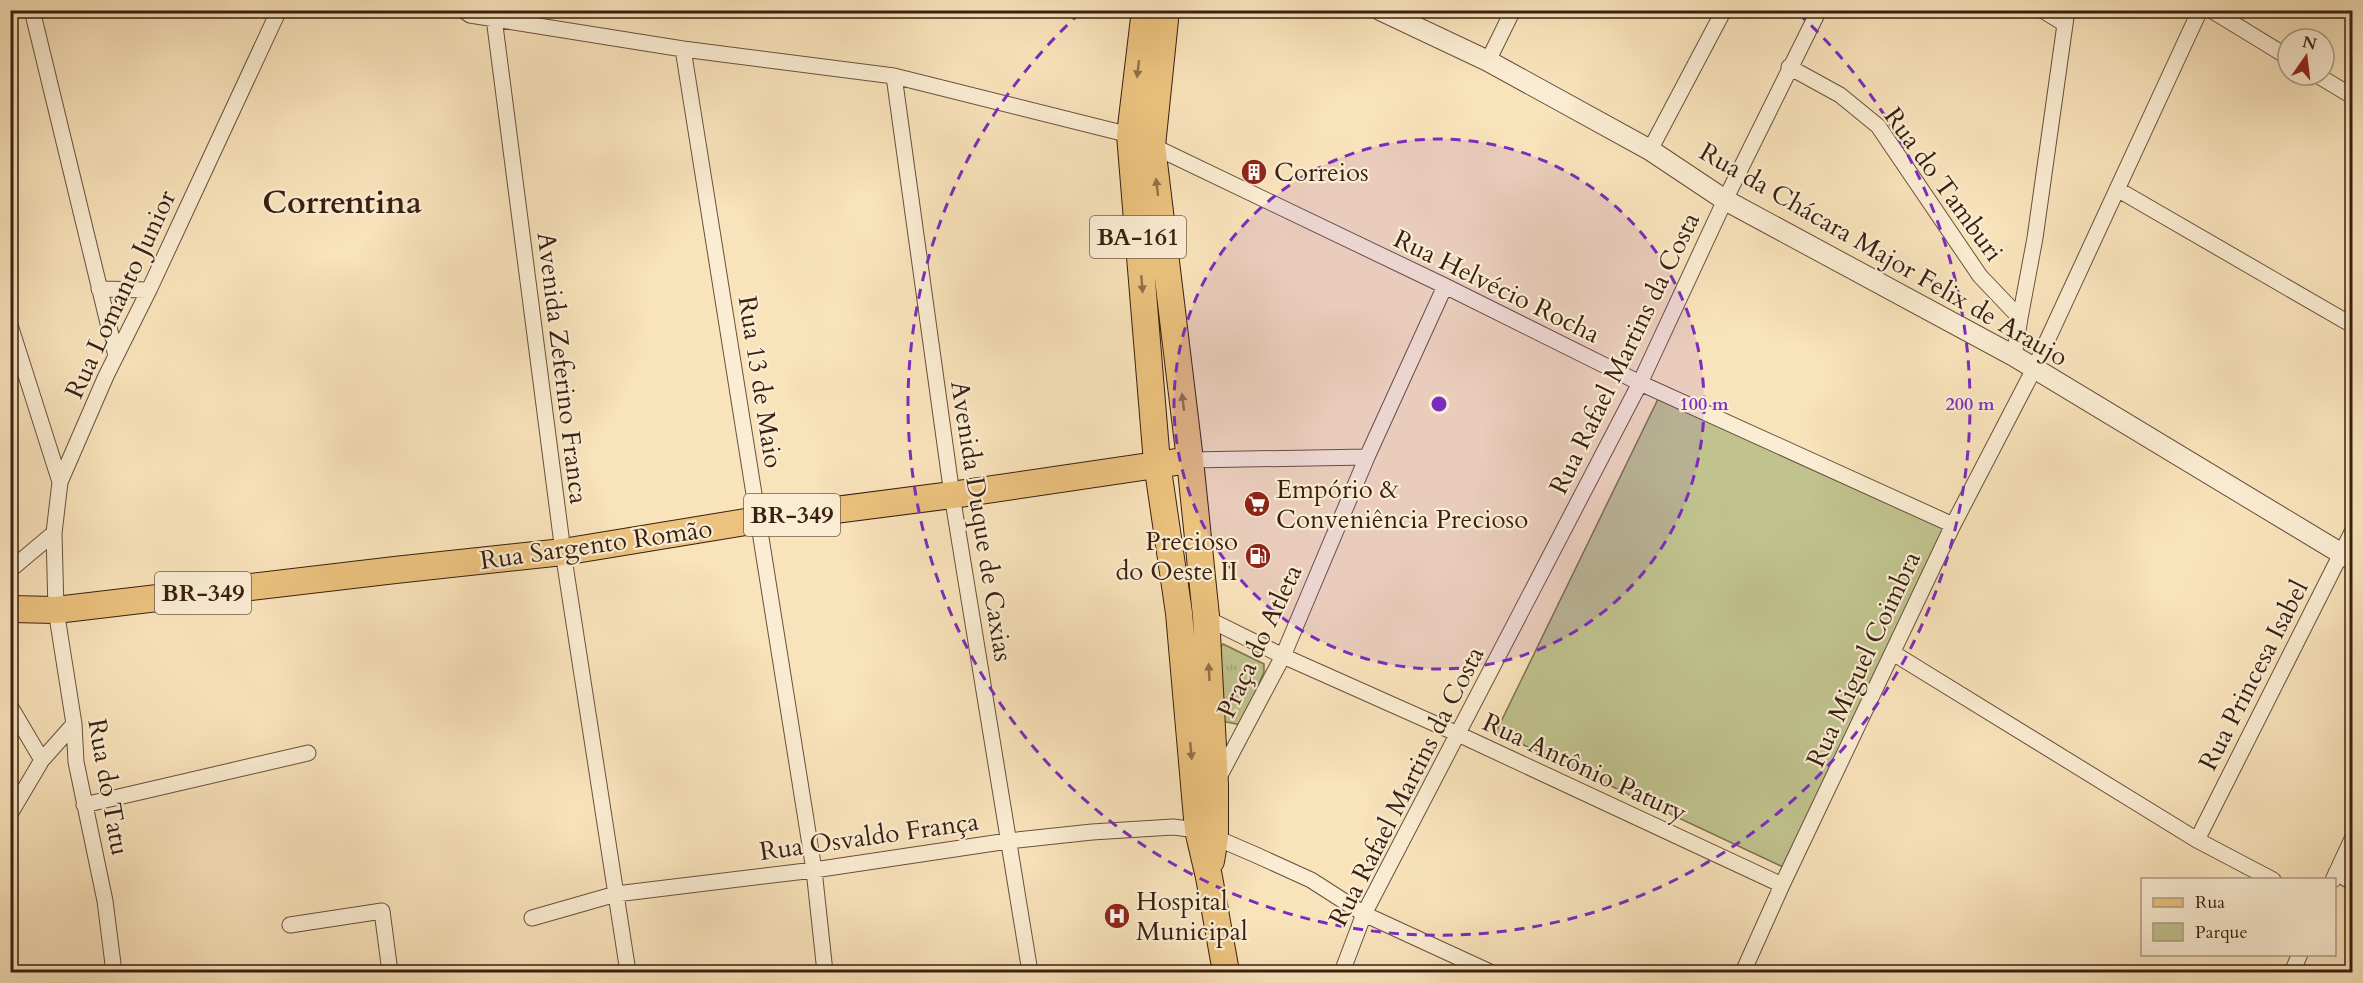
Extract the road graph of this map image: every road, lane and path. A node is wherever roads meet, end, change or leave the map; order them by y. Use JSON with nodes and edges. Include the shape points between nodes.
{"nodes":[{"id":1,"x":32,"y":10,"type":"edge"},
{"id":2,"x":279,"y":10,"type":"edge"},
{"id":3,"x":463,"y":10,"type":"edge"},
{"id":4,"x":1145,"y":10,"type":"edge"},
{"id":5,"x":1166,"y":10,"type":"edge"},
{"id":6,"x":1380,"y":10,"type":"edge"},
{"id":7,"x":1513,"y":10,"type":"edge"},
{"id":8,"x":1724,"y":10,"type":"edge"},
{"id":9,"x":1819,"y":10,"type":"edge"},
{"id":10,"x":2042,"y":10,"type":"edge"},
{"id":11,"x":2200,"y":10,"type":"edge"},
{"id":12,"x":2211,"y":10,"type":"edge"},
{"id":13,"x":2066,"y":17,"type":"edge"},
{"id":14,"x":494,"y":18,"type":"junction"},
{"id":15,"x":683,"y":49,"type":"junction"},
{"id":16,"x":2276,"y":50,"type":"edge"},
{"id":17,"x":1488,"y":61,"type":"junction"},
{"id":18,"x":1789,"y":67,"type":"junction"},
{"id":19,"x":894,"y":76,"type":"junction"},
{"id":20,"x":2336,"y":86,"type":"edge"},
{"id":21,"x":2352,"y":96,"type":"edge"},
{"id":22,"x":1141,"y":141,"type":"junction"},
{"id":23,"x":1650,"y":150,"type":"junction"},
{"id":24,"x":2117,"y":189,"type":"junction"},
{"id":25,"x":1725,"y":200,"type":"junction"},
{"id":26,"x":1445,"y":286,"type":"junction"},
{"id":27,"x":99,"y":289,"type":"junction"},
{"id":28,"x":149,"y":290,"type":"junction"},
{"id":29,"x":2020,"y":318,"type":"junction"},
{"id":30,"x":2352,"y":325,"type":"edge"},
{"id":31,"x":11,"y":327,"type":"edge"},
{"id":32,"x":116,"y":356,"type":"junction"},
{"id":33,"x":2014,"y":356,"type":"junction"},
{"id":34,"x":2034,"y":369,"type":"junction"},
{"id":35,"x":1640,"y":383,"type":"junction"},
{"id":36,"x":1367,"y":457,"type":"junction"},
{"id":37,"x":1190,"y":460,"type":"junction"},
{"id":38,"x":1157,"y":463,"type":"junction"},
{"id":39,"x":60,"y":482,"type":"junction"},
{"id":40,"x":952,"y":495,"type":"junction"},
{"id":41,"x":758,"y":520,"type":"junction"},
{"id":42,"x":1953,"y":525,"type":"junction"},
{"id":43,"x":2352,"y":532,"type":"edge"},
{"id":44,"x":54,"y":533,"type":"junction"},
{"id":45,"x":563,"y":552,"type":"junction"},
{"id":46,"x":2347,"y":556,"type":"edge"},
{"id":47,"x":10,"y":570,"type":"edge"},
{"id":48,"x":10,"y":609,"type":"edge"},
{"id":49,"x":56,"y":610,"type":"junction"},
{"id":50,"x":1179,"y":613,"type":"junction"},
{"id":51,"x":1206,"y":616,"type":"junction"},
{"id":52,"x":1893,"y":653,"type":"junction"},
{"id":53,"x":1284,"y":656,"type":"junction"},
{"id":54,"x":10,"y":706,"type":"edge"},
{"id":55,"x":74,"y":724,"type":"junction"},
{"id":56,"x":1458,"y":734,"type":"junction"},
{"id":57,"x":308,"y":753,"type":"dead end"},
{"id":58,"x":42,"y":760,"type":"junction"},
{"id":59,"x":1215,"y":784,"type":"junction"},
{"id":60,"x":84,"y":805,"type":"junction"},
{"id":61,"x":10,"y":814,"type":"edge"},
{"id":62,"x":1206,"y":833,"type":"junction"},
{"id":63,"x":2352,"y":839,"type":"edge"},
{"id":64,"x":2197,"y":840,"type":"junction"},
{"id":65,"x":1008,"y":841,"type":"junction"},
{"id":66,"x":814,"y":870,"type":"junction"},
{"id":67,"x":2335,"y":876,"type":"edge"},
{"id":68,"x":2271,"y":878,"type":"edge"},
{"id":69,"x":2352,"y":882,"type":"edge"},
{"id":70,"x":1782,"y":885,"type":"junction"},
{"id":71,"x":616,"y":894,"type":"junction"},
{"id":72,"x":1364,"y":914,"type":"junction"},
{"id":73,"x":532,"y":918,"type":"dead end"},
{"id":74,"x":290,"y":925,"type":"dead end"},
{"id":75,"x":2299,"y":956,"type":"edge"},
{"id":76,"x":114,"y":972,"type":"edge"},
{"id":77,"x":390,"y":972,"type":"edge"},
{"id":78,"x":628,"y":972,"type":"edge"},
{"id":79,"x":825,"y":972,"type":"edge"},
{"id":80,"x":1030,"y":972,"type":"edge"},
{"id":81,"x":1226,"y":972,"type":"edge"},
{"id":82,"x":1342,"y":972,"type":"edge"},
{"id":83,"x":1490,"y":972,"type":"edge"},
{"id":84,"x":1743,"y":972,"type":"edge"},
{"id":85,"x":2292,"y":972,"type":"edge"}],
"edges":[{"from":1,"to":27,"type":"street"},
{"from":2,"to":28,"type":"street","name":"Rua Lomanto Junior"},
{"from":3,"to":14,"type":"street","name":"Rua Helvécio Rocha","via":[[470,15]]},
{"from":4,"to":22,"type":"main road","number":"BA-161","one_way":true},
{"from":5,"to":22,"type":"main road","number":"BA-161"},
{"from":6,"to":17,"type":"street","name":"Rua da Chácara Major Felix de Araujo"},
{"from":7,"to":17,"type":"street"},
{"from":8,"to":23,"type":"street"},
{"from":9,"to":18,"type":"street","name":"Rua Rafael Martins da Costa"},
{"from":10,"to":13,"type":"street"},
{"from":11,"to":24,"type":"street","name":"Rua Miguel Coimbra"},
{"from":12,"to":16,"type":"street"},
{"from":13,"to":29,"type":"street","via":[[2036,238]]},
{"from":14,"to":15,"type":"street","name":"Rua Helvécio Rocha"},
{"from":14,"to":45,"type":"street","name":"Avenida Zeferino Franca"},
{"from":15,"to":19,"type":"street","name":"Rua Helvécio Rocha"},
{"from":15,"to":41,"type":"street","name":"Rua 13 de Maio"},
{"from":17,"to":23,"type":"street","name":"Rua da Chácara Major Felix de Araujo"},
{"from":18,"to":25,"type":"street","name":"Rua Rafael Martins da Costa"},
{"from":18,"to":29,"type":"street","name":"Rua do Tamburi","via":[[1840,95],[1878,126],[1980,276]]},
{"from":19,"to":22,"type":"street","name":"Rua Helvécio Rocha"},
{"from":19,"to":40,"type":"street","name":"Avenida Duque de Caxias"},
{"from":20,"to":21,"type":"street"},
{"from":22,"to":26,"type":"street","name":"Rua Helvécio Rocha"},
{"from":37,"to":22,"type":"main road","number":"BA-161","one_way":true},
{"from":22,"to":38,"type":"main road","number":"BA-161","one_way":true},
{"from":23,"to":25,"type":"street","name":"Rua da Chácara Major Felix de Araujo"},
{"from":24,"to":30,"type":"street"},
{"from":24,"to":34,"type":"street","name":"Rua Miguel Coimbra"},
{"from":25,"to":33,"type":"street","name":"Rua da Chácara Major Felix de Araujo"},
{"from":25,"to":35,"type":"street","name":"Rua Rafael Martins da Costa"},
{"from":26,"to":35,"type":"street","name":"Rua Helvécio Rocha"},
{"from":26,"to":36,"type":"street","name":"Praça do Atleta"},
{"from":27,"to":28,"type":"street"},
{"from":27,"to":32,"type":"street"},
{"from":28,"to":32,"type":"street","name":"Rua Lomanto Junior"},
{"from":29,"to":33,"type":"street"},
{"from":31,"to":39,"type":"street"},
{"from":32,"to":39,"type":"street","name":"Rua Lomanto Junior"},
{"from":33,"to":34,"type":"street","name":"Rua da Chácara Major Felix de Araujo"},
{"from":34,"to":42,"type":"street","name":"Rua Miguel Coimbra"},
{"from":34,"to":46,"type":"street","name":"Rua da Chácara Major Felix de Araujo"},
{"from":35,"to":42,"type":"street","name":"Rua Helvécio Rocha"},
{"from":35,"to":56,"type":"street","name":"Rua Rafael Martins da Costa"},
{"from":36,"to":37,"type":"street"},
{"from":36,"to":53,"type":"street","name":"Praça do Atleta"},
{"from":37,"to":38,"type":"main road","name":"Rua Sargento Romão","number":"BR-349"},
{"from":37,"to":51,"type":"main road"},
{"from":38,"to":40,"type":"main road","name":"Rua Sargento Romão","number":"BR-349"},
{"from":38,"to":50,"type":"main road"},
{"from":39,"to":44,"type":"street","name":"Rua Lomanto Junior"},
{"from":40,"to":41,"type":"main road","name":"Rua Sargento Romão","number":"BR-349"},
{"from":40,"to":65,"type":"street","name":"Avenida Duque de Caxias"},
{"from":41,"to":45,"type":"main road","name":"Rua Sargento Romão","number":"BR-349"},
{"from":41,"to":66,"type":"street","name":"Rua 13 de Maio"},
{"from":42,"to":52,"type":"street","name":"Rua Miguel Coimbra"},
{"from":43,"to":46,"type":"street","name":"Rua Princesa Isabel"},
{"from":44,"to":47,"type":"street"},
{"from":44,"to":49,"type":"street","name":"Rua Lomanto Junior"},
{"from":45,"to":49,"type":"main road","name":"Rua Sargento Romão","number":"BR-349"},
{"from":45,"to":71,"type":"street","name":"Avenida Zeferino Franca"},
{"from":46,"to":64,"type":"street","name":"Rua Princesa Isabel"},
{"from":48,"to":49,"type":"main road","number":"BR-349"},
{"from":49,"to":55,"type":"street","name":"Rua do Tatu"},
{"from":50,"to":51,"type":"street"},
{"from":50,"to":62,"type":"main road","one_way":true},
{"from":51,"to":53,"type":"street","name":"Rua Antônio Patury"},
{"from":59,"to":51,"type":"main road","one_way":true},
{"from":52,"to":64,"type":"street"},
{"from":52,"to":70,"type":"street","name":"Rua Miguel Coimbra"},
{"from":53,"to":56,"type":"street","name":"Rua Antônio Patury"},
{"from":53,"to":59,"type":"street","name":"Praça do Atleta"},
{"from":54,"to":58,"type":"street"},
{"from":55,"to":58,"type":"street"},
{"from":55,"to":60,"type":"street","name":"Rua do Tatu"},
{"from":56,"to":70,"type":"street","name":"Rua Antônio Patury"},
{"from":56,"to":72,"type":"street","name":"Rua Rafael Martins da Costa"},
{"from":57,"to":60,"type":"street"},
{"from":58,"to":61,"type":"street"},
{"from":59,"to":62,"type":"main road"},
{"from":60,"to":76,"type":"street","name":"Rua do Tatu","via":[[105,901]]},
{"from":62,"to":65,"type":"street","name":"Rua Osvaldo França","via":[[1173,826]]},
{"from":62,"to":72,"type":"street","name":"Rua Osvaldo França","via":[[1311,880]]},
{"from":62,"to":81,"type":"main road","via":[[1209,877]]},
{"from":63,"to":67,"type":"street"},
{"from":64,"to":68,"type":"street"},
{"from":65,"to":66,"type":"street","name":"Rua Osvaldo França"},
{"from":65,"to":80,"type":"street","name":"Avenida Duque de Caxias"},
{"from":66,"to":71,"type":"street","name":"Rua Osvaldo França"},
{"from":66,"to":79,"type":"street","name":"Rua 13 de Maio"},
{"from":67,"to":69,"type":"street"},
{"from":70,"to":84,"type":"street","name":"Rua Miguel Coimbra"},
{"from":71,"to":73,"type":"street","name":"Rua Osvaldo França"},
{"from":71,"to":78,"type":"street","name":"Avenida Zeferino Franca"},
{"from":72,"to":82,"type":"street","name":"Rua Rafael Martins da Costa"},
{"from":72,"to":83,"type":"street","name":"Rua Osvaldo França"},
{"from":74,"to":77,"type":"street","via":[[382,911]]},
{"from":75,"to":85,"type":"street"}]}
